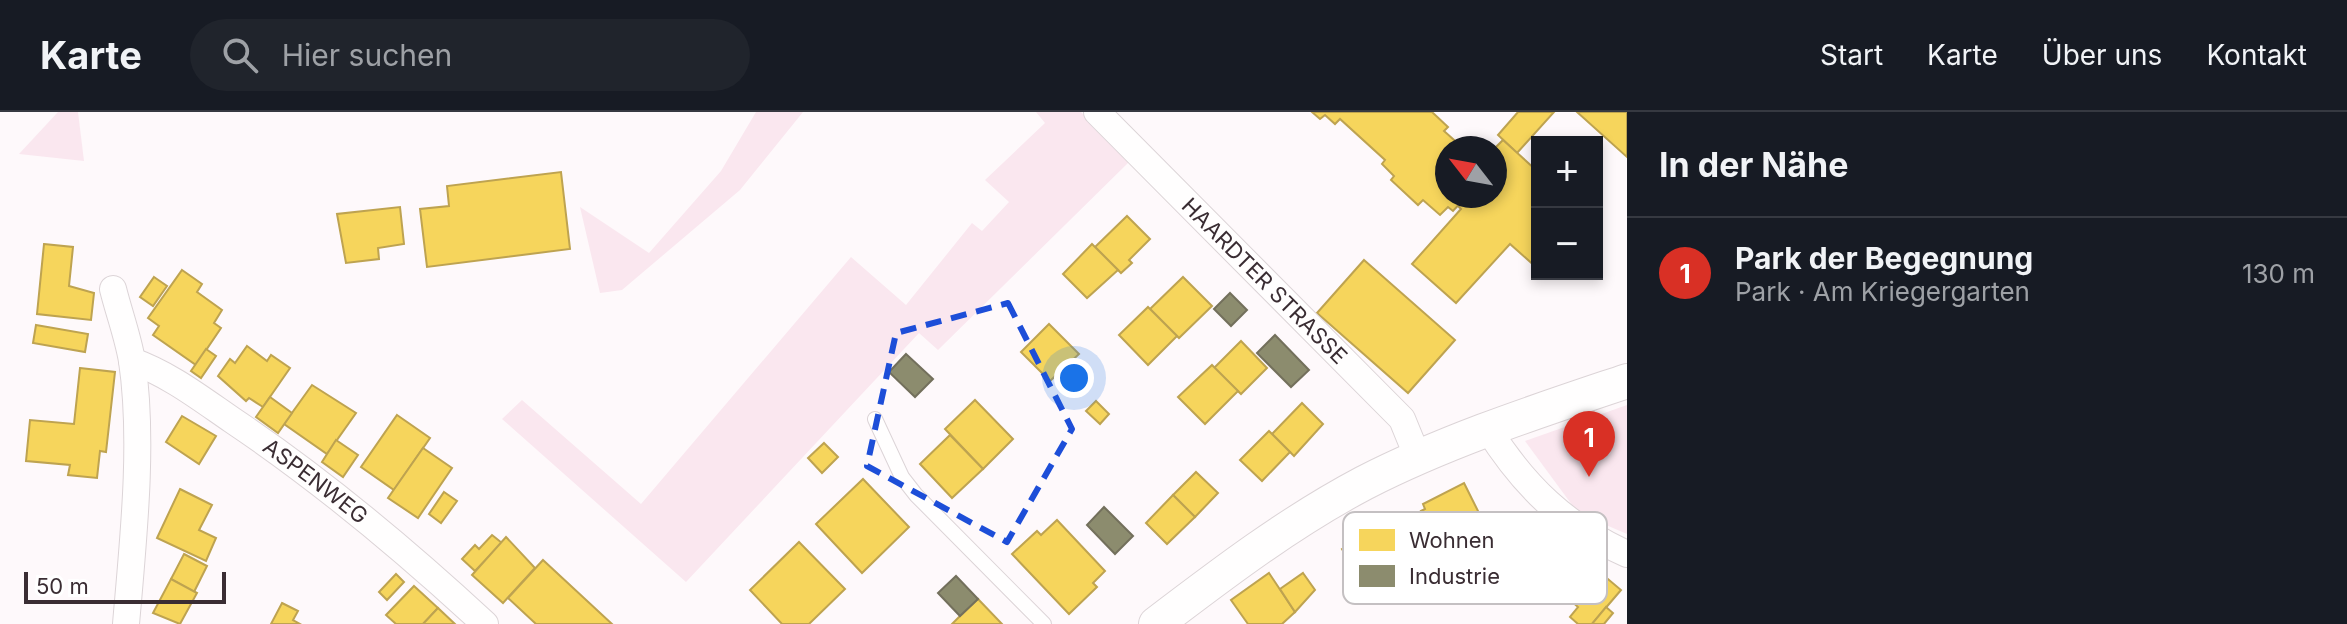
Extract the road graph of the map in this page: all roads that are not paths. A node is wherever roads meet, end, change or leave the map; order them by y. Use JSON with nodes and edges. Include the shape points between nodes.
{"nodes":[{"id":1,"x":1097,"y":112,"type":"edge"},
{"id":2,"x":113,"y":289,"type":"dead end"},
{"id":3,"x":132,"y":361,"type":"junction"},
{"id":4,"x":1627,"y":381,"type":"edge"},
{"id":5,"x":875,"y":419,"type":"dead end"},
{"id":6,"x":1488,"y":429,"type":"junction"},
{"id":7,"x":1418,"y":458,"type":"junction"},
{"id":8,"x":1558,"y":512,"type":"edge"},
{"id":9,"x":1607,"y":544,"type":"edge"},
{"id":10,"x":1627,"y":554,"type":"edge"},
{"id":11,"x":126,"y":624,"type":"edge"},
{"id":12,"x":485,"y":624,"type":"edge"},
{"id":13,"x":1044,"y":624,"type":"edge"},
{"id":14,"x":1156,"y":624,"type":"edge"}],
"edges":[{"from":1,"to":7,"type":"street","name":"HAARDTER STRASSE","via":[[1402,419]]},
{"from":2,"to":3,"type":"street"},
{"from":3,"to":11,"type":"street","via":[[134,521]]},
{"from":3,"to":12,"type":"street","name":"ASPENWEG","via":[[167,376],[285,456],[409,553]]},
{"from":4,"to":6,"type":"street"},
{"from":5,"to":13,"type":"lane","via":[[916,495]]},
{"from":6,"to":7,"type":"street"},
{"from":6,"to":8,"type":"street","via":[[1532,490]]},
{"from":7,"to":14,"type":"street","via":[[1328,503]]},
{"from":9,"to":10,"type":"street"}]}
